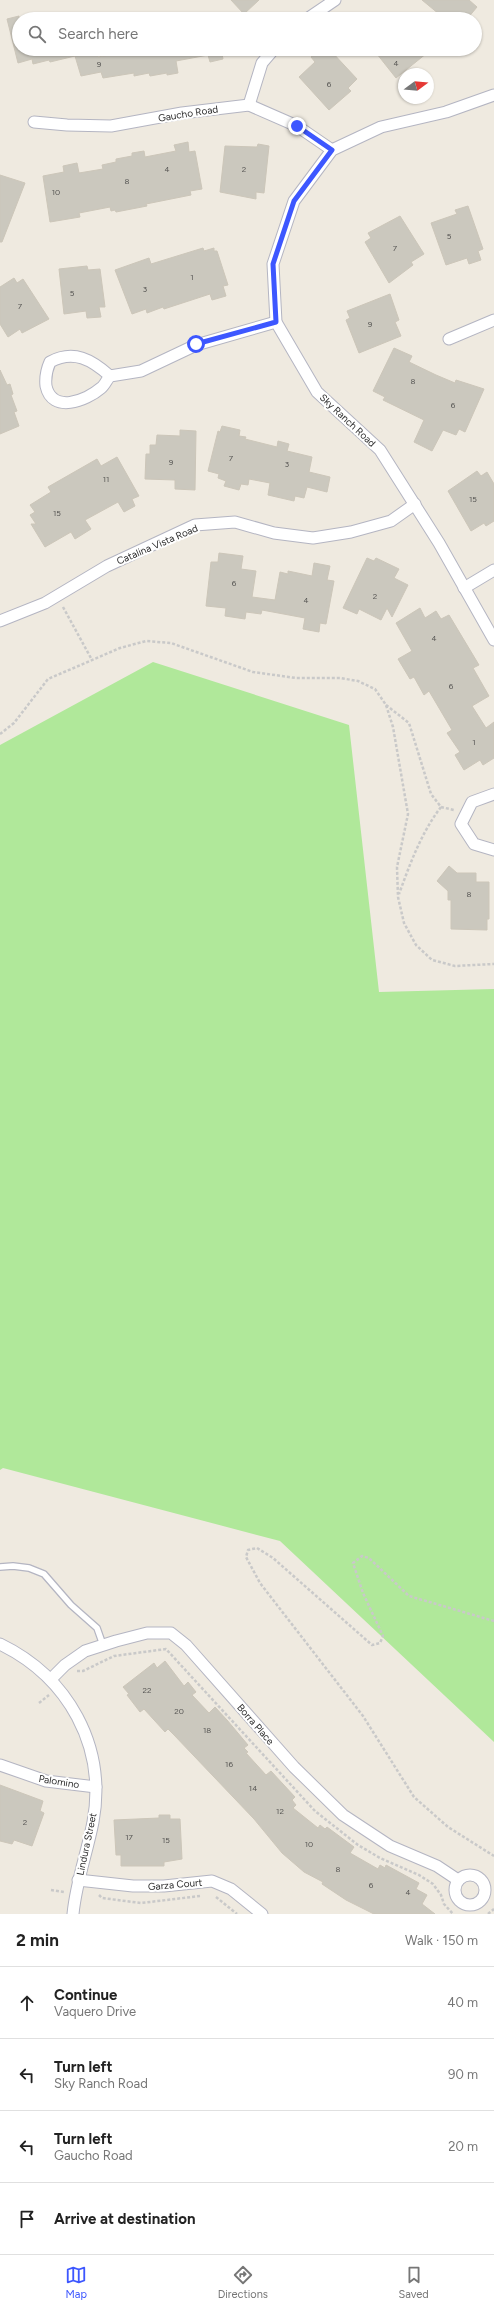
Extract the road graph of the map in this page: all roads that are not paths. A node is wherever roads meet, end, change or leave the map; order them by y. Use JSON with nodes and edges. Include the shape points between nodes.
{"nodes":[{"id":1,"x":336,"y":0,"type":"edge"},
{"id":2,"x":318,"y":12,"type":"edge"},
{"id":3,"x":268,"y":56,"type":"edge"},
{"id":4,"x":494,"y":95,"type":"edge"},
{"id":5,"x":249,"y":105,"type":"junction"},
{"id":6,"x":34,"y":122,"type":"dead end"},
{"id":7,"x":332,"y":150,"type":"junction"},
{"id":8,"x":494,"y":320,"type":"edge"},
{"id":9,"x":276,"y":322,"type":"junction"},
{"id":10,"x":449,"y":339,"type":"dead end"},
{"id":11,"x":110,"y":376,"type":"junction"},
{"id":12,"x":415,"y":504,"type":"junction"},
{"id":13,"x":494,"y":570,"type":"edge"},
{"id":14,"x":464,"y":588,"type":"junction"},
{"id":15,"x":0,"y":621,"type":"edge"},
{"id":16,"x":494,"y":640,"type":"edge"},
{"id":17,"x":494,"y":794,"type":"edge"},
{"id":18,"x":494,"y":850,"type":"edge"},
{"id":19,"x":0,"y":1567,"type":"edge"},
{"id":20,"x":0,"y":1644,"type":"edge"},
{"id":21,"x":103,"y":1645,"type":"junction"},
{"id":22,"x":51,"y":1679,"type":"junction"},
{"id":23,"x":0,"y":1765,"type":"edge"},
{"id":24,"x":96,"y":1787,"type":"junction"},
{"id":25,"x":78,"y":1880,"type":"junction"},
{"id":26,"x":458,"y":1880,"type":"dead end"},
{"id":27,"x":73,"y":1914,"type":"edge"},
{"id":28,"x":262,"y":1914,"type":"edge"}],
"edges":[{"from":1,"to":2,"type":"street"},
{"from":3,"to":5,"type":"street","via":[[262,63]]},
{"from":4,"to":7,"type":"street","name":"Sky Ranch Road","via":[[446,112],[381,127]]},
{"from":5,"to":6,"type":"street","name":"Gaucho Road","via":[[182,113],[111,126]]},
{"from":5,"to":7,"type":"street","via":[[297,126]]},
{"from":7,"to":9,"type":"street","name":"Sky Ranch Road","via":[[294,201],[273,264]]},
{"from":8,"to":10,"type":"street"},
{"from":9,"to":11,"type":"street","via":[[196,344],[141,370]]},
{"from":9,"to":12,"type":"street","name":"Sky Ranch Road","via":[[317,392],[380,450]]},
{"from":11,"to":11,"type":"street","via":[[101,388],[86,397],[61,404],[52,400],[45,378],[50,362],[68,355],[79,356],[98,365]]},
{"from":12,"to":14,"type":"street","name":"Sky Ranch Road"},
{"from":12,"to":15,"type":"street","name":"Catalina Vista Road","via":[[391,521],[351,532],[313,538],[274,533],[235,522],[195,525],[107,566],[45,603]]},
{"from":13,"to":14,"type":"street"},
{"from":14,"to":16,"type":"street","name":"Sky Ranch Road"},
{"from":17,"to":18,"type":"street","via":[[472,802],[461,824],[474,844]]},
{"from":19,"to":21,"type":"lane","via":[[29,1568],[44,1574],[70,1605],[97,1628]]},
{"from":20,"to":22,"type":"street","name":"Lindura Street","via":[[20,1654]]},
{"from":21,"to":22,"type":"street","name":"Borra Place","via":[[85,1651]]},
{"from":21,"to":26,"type":"street","name":"Borra Place","via":[[147,1633],[171,1633],[186,1645],[294,1767],[344,1815],[390,1846],[437,1866]]},
{"from":22,"to":24,"type":"street","name":"Lindura Street","via":[[75,1711],[91,1750]]},
{"from":23,"to":24,"type":"street","name":"Palomino","via":[[46,1781]]},
{"from":24,"to":25,"type":"street","name":"Lindura Street","via":[[93,1821]]},
{"from":25,"to":27,"type":"street","name":"Lindura Street"},
{"from":25,"to":28,"type":"street","name":"Garza Court","via":[[133,1886],[212,1881],[231,1889]]}]}
